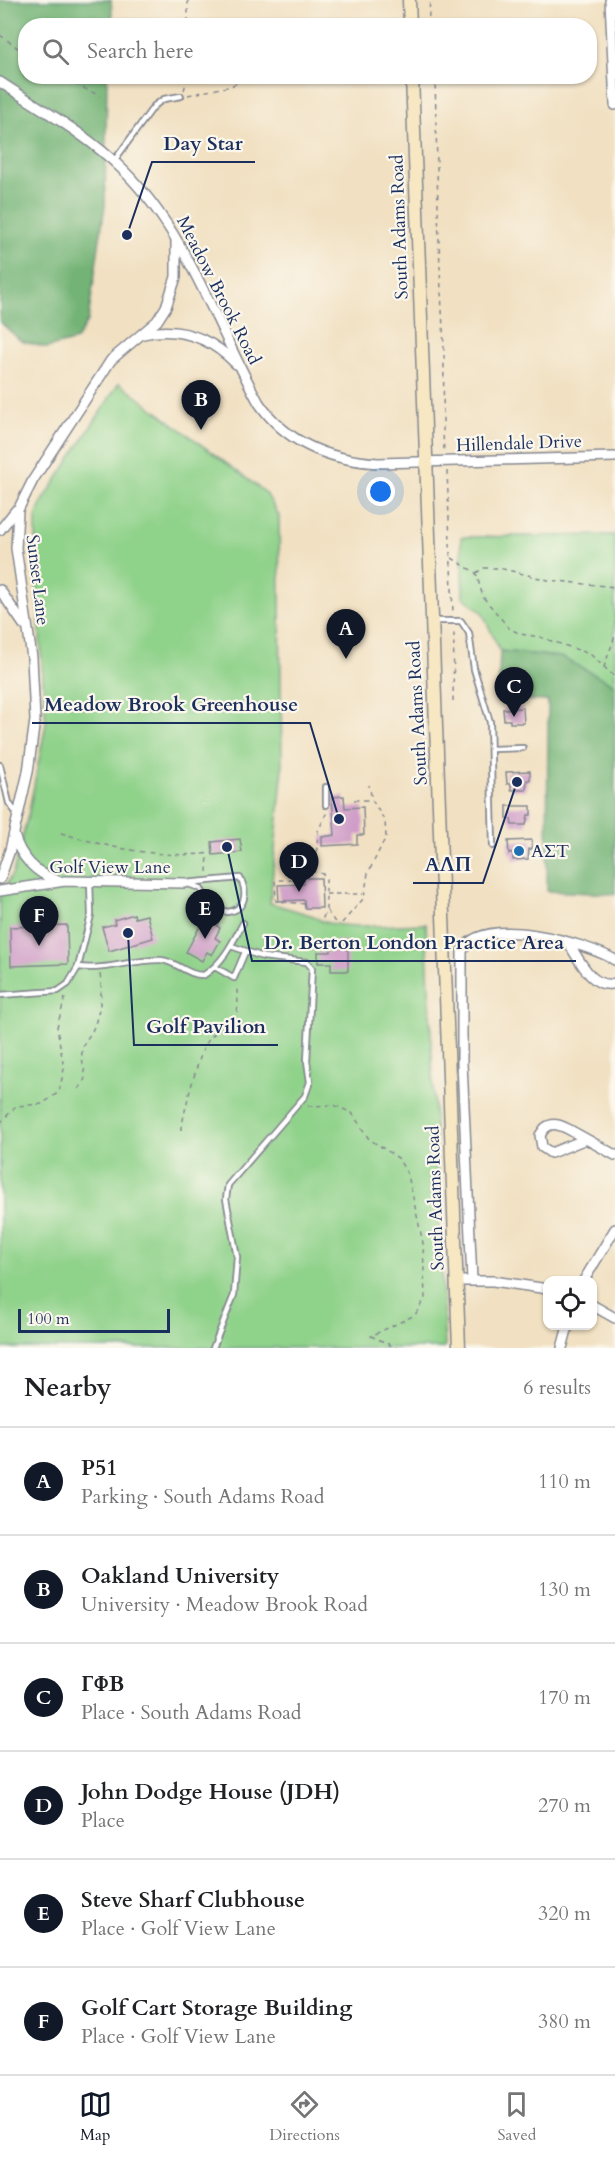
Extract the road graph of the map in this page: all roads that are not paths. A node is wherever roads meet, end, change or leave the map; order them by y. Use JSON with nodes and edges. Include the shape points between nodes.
{"nodes":[{"id":1,"x":409,"y":0,"type":"edge"},
{"id":2,"x":610,"y":0,"type":"edge"},
{"id":3,"x":410,"y":18,"type":"edge"},
{"id":4,"x":0,"y":82,"type":"edge"},
{"id":5,"x":412,"y":84,"type":"edge"},
{"id":6,"x":182,"y":96,"type":"road end"},
{"id":7,"x":615,"y":105,"type":"edge"},
{"id":8,"x":114,"y":161,"type":"junction"},
{"id":9,"x":174,"y":234,"type":"junction"},
{"id":10,"x":142,"y":334,"type":"junction"},
{"id":11,"x":243,"y":373,"type":"junction"},
{"id":12,"x":615,"y":457,"type":"edge"},
{"id":13,"x":424,"y":463,"type":"junction"},
{"id":14,"x":21,"y":503,"type":"junction"},
{"id":15,"x":0,"y":530,"type":"edge"},
{"id":16,"x":0,"y":590,"type":"edge"},
{"id":17,"x":431,"y":621,"type":"junction"},
{"id":18,"x":30,"y":641,"type":"junction"},
{"id":19,"x":523,"y":748,"type":"dead end"},
{"id":20,"x":491,"y":749,"type":"junction"},
{"id":21,"x":0,"y":765,"type":"edge"},
{"id":22,"x":326,"y":787,"type":"dead end"},
{"id":23,"x":326,"y":805,"type":"road end"},
{"id":24,"x":17,"y":814,"type":"junction"},
{"id":25,"x":13,"y":833,"type":"junction"},
{"id":26,"x":493,"y":846,"type":"dead end"},
{"id":27,"x":0,"y":879,"type":"edge"},
{"id":28,"x":65,"y":881,"type":"junction"},
{"id":29,"x":90,"y":881,"type":"junction"},
{"id":30,"x":185,"y":883,"type":"junction"},
{"id":31,"x":0,"y":891,"type":"edge"},
{"id":32,"x":243,"y":923,"type":"dead end"},
{"id":33,"x":569,"y":944,"type":"junction"},
{"id":34,"x":231,"y":946,"type":"junction"},
{"id":35,"x":245,"y":951,"type":"junction"},
{"id":36,"x":615,"y":960,"type":"edge"},
{"id":37,"x":78,"y":967,"type":"junction"},
{"id":38,"x":215,"y":967,"type":"junction"},
{"id":39,"x":615,"y":983,"type":"edge"},
{"id":40,"x":0,"y":994,"type":"edge"},
{"id":41,"x":586,"y":1139,"type":"junction"},
{"id":42,"x":615,"y":1155,"type":"edge"},
{"id":43,"x":615,"y":1229,"type":"edge"},
{"id":44,"x":587,"y":1276,"type":"edge"},
{"id":45,"x":472,"y":1280,"type":"junction"},
{"id":46,"x":456,"y":1281,"type":"junction"},
{"id":47,"x":543,"y":1288,"type":"edge"},
{"id":48,"x":597,"y":1308,"type":"edge"},
{"id":49,"x":615,"y":1318,"type":"edge"},
{"id":50,"x":567,"y":1330,"type":"edge"},
{"id":51,"x":213,"y":1348,"type":"edge"},
{"id":52,"x":459,"y":1348,"type":"edge"},
{"id":53,"x":562,"y":1348,"type":"edge"}],
"edges":[{"from":1,"to":3,"type":"main road"},
{"from":2,"to":7,"type":"street"},
{"from":4,"to":8,"type":"street","name":"Meadow Brook Road"},
{"from":5,"to":13,"type":"main road","name":"South Adams Road"},
{"from":6,"to":8,"type":"lane","via":[[164,99],[154,106]]},
{"from":8,"to":9,"type":"street","name":"Meadow Brook Road","via":[[143,191]]},
{"from":9,"to":10,"type":"street","name":"Sunset Lane","via":[[177,268],[173,292],[162,314]]},
{"from":9,"to":11,"type":"street","name":"Meadow Brook Road"},
{"from":10,"to":11,"type":"street","via":[[167,330],[194,335],[215,346]]},
{"from":10,"to":14,"type":"street","name":"Sunset Lane","via":[[111,360]]},
{"from":11,"to":13,"type":"street","name":"Meadow Brook Road","via":[[276,424],[312,449],[353,461]]},
{"from":12,"to":13,"type":"street","name":"Hillendale Drive"},
{"from":13,"to":17,"type":"main road","name":"South Adams Road"},
{"from":14,"to":15,"type":"street"},
{"from":14,"to":18,"type":"street","name":"Sunset Lane","via":[[15,539]]},
{"from":16,"to":18,"type":"street","via":[[19,616]]},
{"from":17,"to":20,"type":"lane","via":[[461,621],[468,628],[474,669],[489,716]]},
{"from":17,"to":46,"type":"main road","name":"South Adams Road"},
{"from":18,"to":24,"type":"street","name":"Sunset Lane","via":[[34,735]]},
{"from":19,"to":20,"type":"lane"},
{"from":20,"to":26,"type":"lane"},
{"from":21,"to":24,"type":"lane","via":[[9,803]]},
{"from":22,"to":23,"type":"lane"},
{"from":24,"to":25,"type":"street","name":"Sunset Lane"},
{"from":25,"to":27,"type":"street","name":"Sunset Lane"},
{"from":25,"to":28,"type":"street","via":[[18,848],[30,863],[45,875]]},
{"from":28,"to":29,"type":"street","name":"Golf View Lane"},
{"from":28,"to":31,"type":"street","name":"Golf View Lane"},
{"from":29,"to":30,"type":"street","name":"Golf View Lane"},
{"from":29,"to":37,"type":"lane","via":[[91,915]]},
{"from":30,"to":30,"type":"lane","via":[[200,888],[211,904],[222,911],[236,910],[245,895],[240,878]]},
{"from":32,"to":34,"type":"lane"},
{"from":33,"to":36,"type":"street"},
{"from":33,"to":39,"type":"street","via":[[596,981]]},
{"from":33,"to":45,"type":"street","via":[[531,933],[510,932],[475,939],[461,954]]},
{"from":34,"to":35,"type":"lane"},
{"from":34,"to":38,"type":"lane"},
{"from":35,"to":38,"type":"lane","via":[[234,978]]},
{"from":35,"to":51,"type":"lane","via":[[306,962],[312,968],[307,1060],[310,1082],[299,1101],[228,1185],[226,1199],[237,1257],[234,1296]]},
{"from":37,"to":38,"type":"lane","via":[[164,960],[201,976]]},
{"from":37,"to":40,"type":"lane","via":[[68,984],[54,992]]},
{"from":41,"to":41,"type":"street","via":[[554,1124],[545,1128],[540,1139],[542,1147],[551,1153]]},
{"from":41,"to":42,"type":"street"},
{"from":43,"to":44,"type":"street"},
{"from":45,"to":46,"type":"street"},
{"from":45,"to":47,"type":"street"},
{"from":46,"to":52,"type":"main road","name":"South Adams Road"},
{"from":48,"to":49,"type":"street"},
{"from":50,"to":53,"type":"street"}]}
